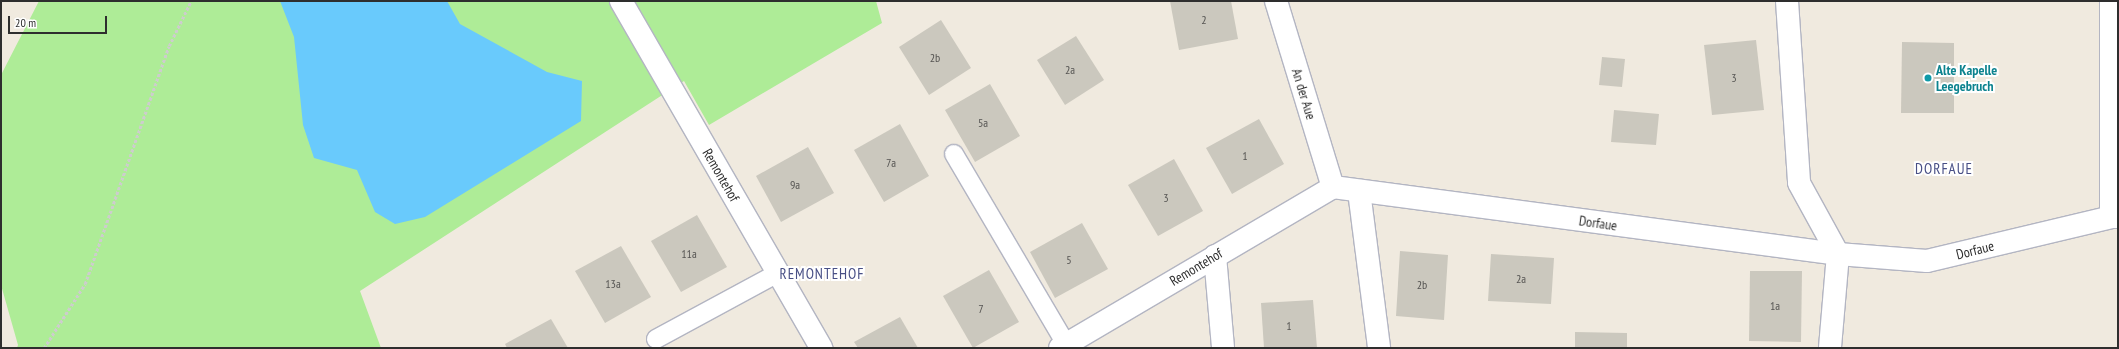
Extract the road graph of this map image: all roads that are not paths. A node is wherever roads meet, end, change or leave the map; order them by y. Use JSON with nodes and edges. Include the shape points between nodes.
{"nodes":[{"id":1,"x":621,"y":1,"type":"edge"},
{"id":2,"x":1276,"y":1,"type":"edge"},
{"id":3,"x":1787,"y":1,"type":"edge"},
{"id":4,"x":2111,"y":1,"type":"edge"},
{"id":5,"x":954,"y":154,"type":"dead end"},
{"id":6,"x":1333,"y":187,"type":"junction"},
{"id":7,"x":1359,"y":191,"type":"junction"},
{"id":8,"x":2114,"y":217,"type":"edge"},
{"id":9,"x":1838,"y":254,"type":"junction"},
{"id":10,"x":1215,"y":256,"type":"junction"},
{"id":11,"x":778,"y":273,"type":"junction"},
{"id":12,"x":656,"y":340,"type":"dead end"},
{"id":13,"x":1063,"y":346,"type":"edge"},
{"id":14,"x":821,"y":348,"type":"edge"},
{"id":15,"x":1223,"y":348,"type":"edge"},
{"id":16,"x":1379,"y":348,"type":"edge"},
{"id":17,"x":1830,"y":348,"type":"edge"}],
"edges":[{"from":1,"to":11,"type":"street","name":"Remontehof"},
{"from":2,"to":6,"type":"street","name":"An der Aue"},
{"from":3,"to":9,"type":"street","via":[[1799,183]]},
{"from":4,"to":8,"type":"street","name":"Dorfaue"},
{"from":5,"to":13,"type":"lane"},
{"from":6,"to":7,"type":"street","name":"Dorfaue"},
{"from":6,"to":10,"type":"street","name":"Remontehof"},
{"from":7,"to":9,"type":"street","name":"Dorfaue"},
{"from":7,"to":16,"type":"street"},
{"from":8,"to":9,"type":"street","name":"Dorfaue","via":[[1927,261]]},
{"from":9,"to":17,"type":"street"},
{"from":10,"to":13,"type":"street","name":"Remontehof"},
{"from":10,"to":15,"type":"street"},
{"from":11,"to":12,"type":"lane"},
{"from":11,"to":14,"type":"street","name":"Remontehof"}]}
